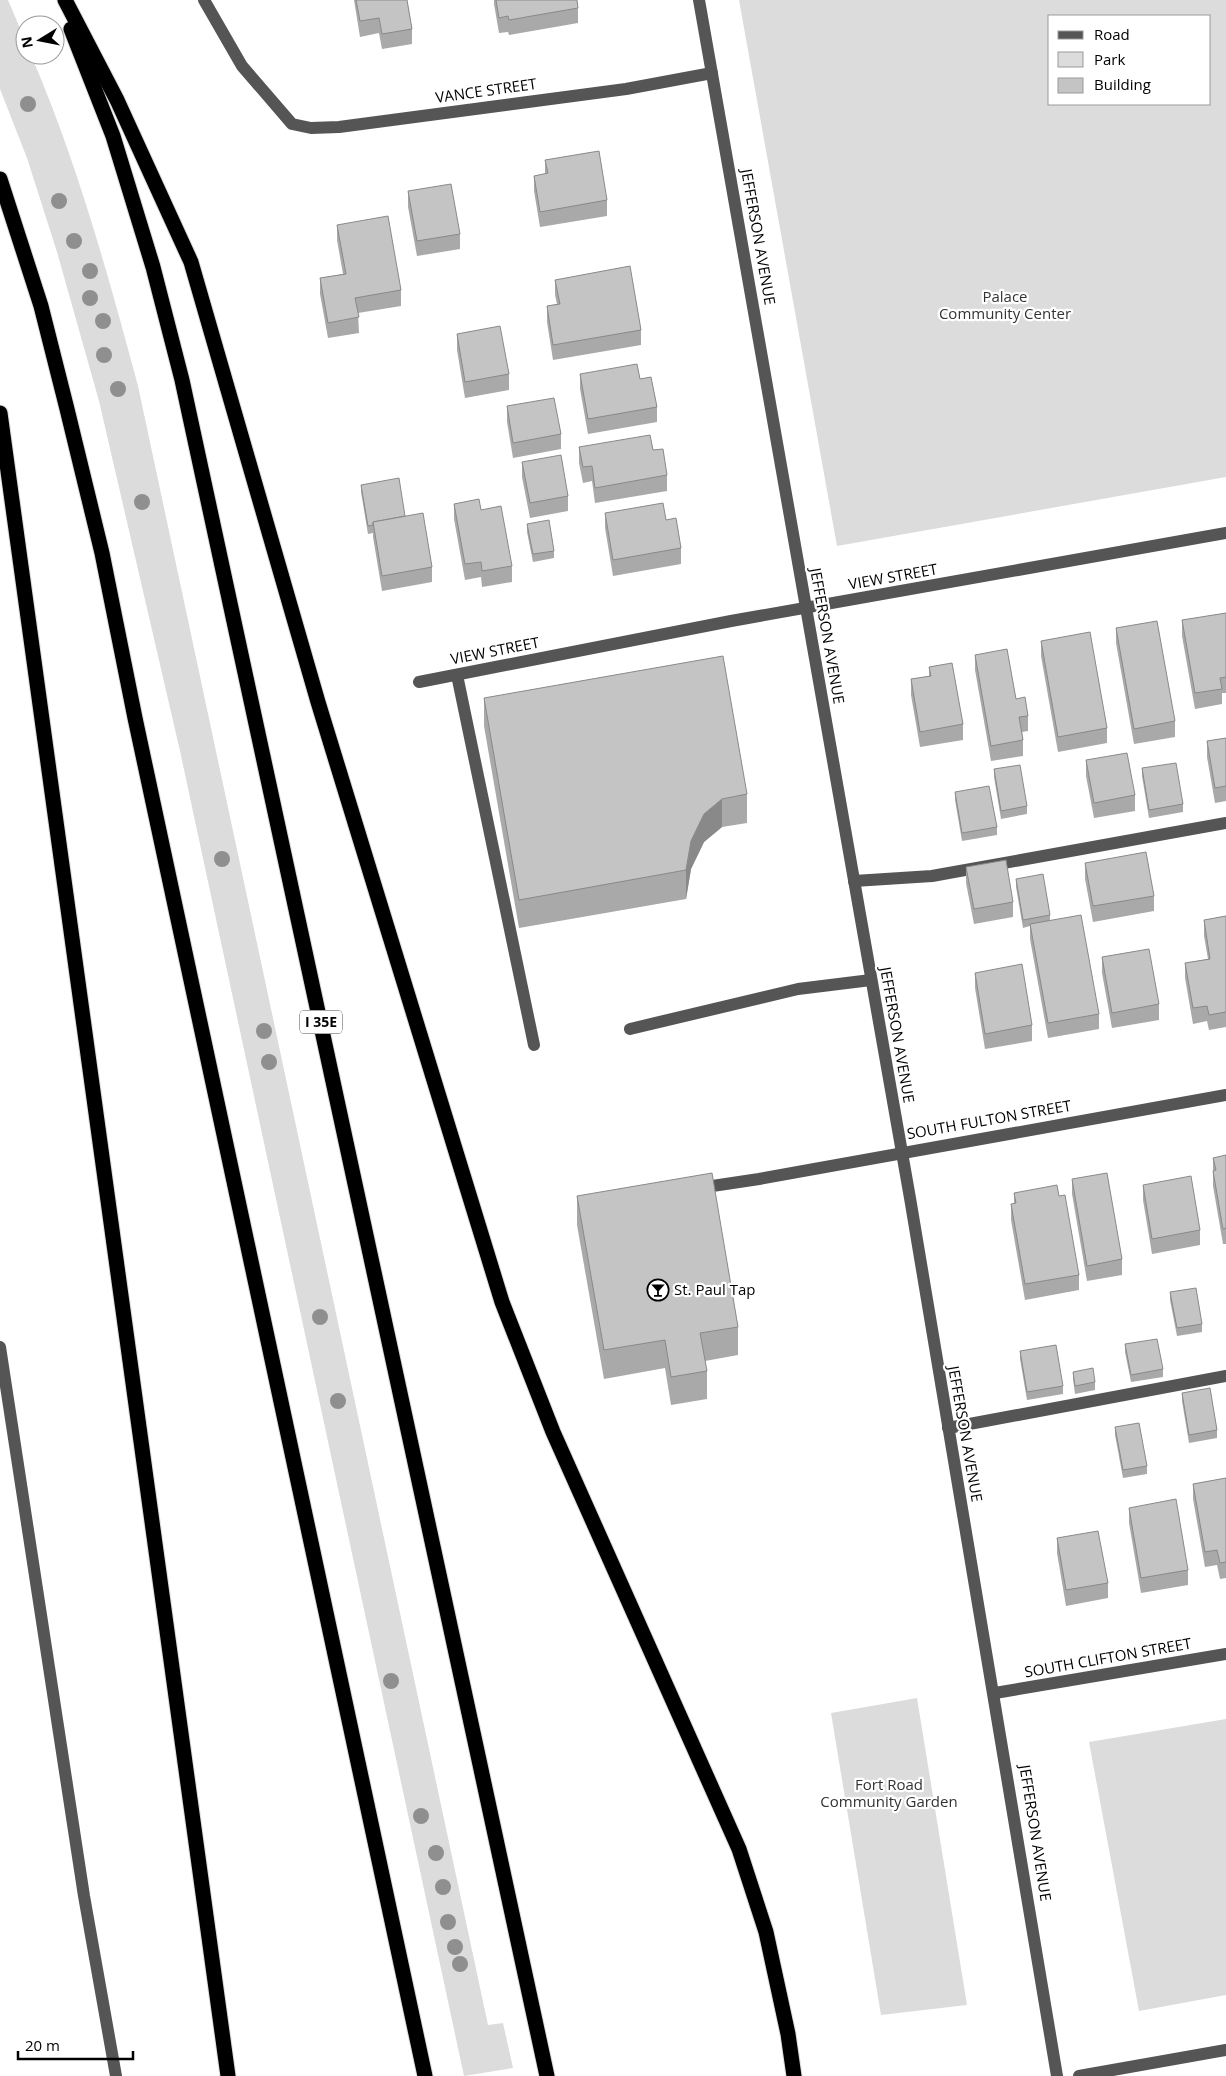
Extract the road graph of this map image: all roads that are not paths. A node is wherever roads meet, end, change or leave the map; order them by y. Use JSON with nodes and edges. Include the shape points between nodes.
{"nodes":[{"id":1,"x":59,"y":0,"type":"edge"},
{"id":2,"x":65,"y":0,"type":"edge"},
{"id":3,"x":204,"y":0,"type":"edge"},
{"id":4,"x":699,"y":0,"type":"edge"},
{"id":5,"x":712,"y":73,"type":"junction"},
{"id":6,"x":0,"y":179,"type":"edge"},
{"id":7,"x":0,"y":413,"type":"edge"},
{"id":8,"x":1226,"y":533,"type":"edge"},
{"id":9,"x":806,"y":609,"type":"junction"},
{"id":10,"x":457,"y":675,"type":"junction"},
{"id":11,"x":419,"y":682,"type":"dead end"},
{"id":12,"x":1226,"y":823,"type":"edge"},
{"id":13,"x":854,"y":881,"type":"junction"},
{"id":14,"x":871,"y":980,"type":"junction"},
{"id":15,"x":630,"y":1029,"type":"dead end"},
{"id":16,"x":534,"y":1045,"type":"dead end"},
{"id":17,"x":1226,"y":1095,"type":"edge"},
{"id":18,"x":902,"y":1152,"type":"junction"},
{"id":19,"x":690,"y":1189,"type":"edge"},
{"id":20,"x":0,"y":1347,"type":"edge"},
{"id":21,"x":1226,"y":1376,"type":"edge"},
{"id":22,"x":948,"y":1428,"type":"junction"},
{"id":23,"x":1226,"y":1654,"type":"edge"},
{"id":24,"x":995,"y":1693,"type":"junction"},
{"id":25,"x":1226,"y":2050,"type":"edge"},
{"id":26,"x":116,"y":2076,"type":"edge"},
{"id":27,"x":228,"y":2076,"type":"edge"},
{"id":28,"x":424,"y":2076,"type":"edge"},
{"id":29,"x":546,"y":2076,"type":"edge"},
{"id":30,"x":794,"y":2076,"type":"edge"},
{"id":31,"x":1058,"y":2076,"type":"edge"},
{"id":32,"x":1079,"y":2076,"type":"edge"}],
"edges":[{"from":1,"to":29,"type":"highway","number":"I 35E","via":[[113,136],[153,267],[182,380]]},
{"from":2,"to":30,"type":"highway","via":[[117,100],[191,262],[318,702],[502,1302],[552,1432],[739,1849],[766,1932]]},
{"from":3,"to":5,"type":"street","name":"VANCE STREET","via":[[242,66],[272,104],[292,124],[311,128],[626,89]]},
{"from":4,"to":5,"type":"street","name":"JEFFERSON AVENUE"},
{"from":5,"to":9,"type":"street","name":"JEFFERSON AVENUE"},
{"from":6,"to":28,"type":"highway","via":[[42,306],[102,553]]},
{"from":7,"to":27,"type":"highway"},
{"from":8,"to":9,"type":"street","name":"VIEW STREET"},
{"from":9,"to":10,"type":"street","name":"VIEW STREET"},
{"from":9,"to":13,"type":"street","name":"JEFFERSON AVENUE"},
{"from":10,"to":11,"type":"street","name":"VIEW STREET"},
{"from":10,"to":16,"type":"street"},
{"from":12,"to":13,"type":"street","via":[[932,876]]},
{"from":13,"to":14,"type":"street","name":"JEFFERSON AVENUE"},
{"from":14,"to":15,"type":"street","via":[[798,989]]},
{"from":14,"to":18,"type":"street","name":"JEFFERSON AVENUE"},
{"from":17,"to":18,"type":"street","name":"SOUTH FULTON STREET"},
{"from":18,"to":19,"type":"street","name":"SOUTH FULTON STREET"},
{"from":18,"to":22,"type":"street","name":"JEFFERSON AVENUE"},
{"from":20,"to":26,"type":"street","via":[[84,1896]]},
{"from":21,"to":22,"type":"street"},
{"from":22,"to":24,"type":"street","name":"JEFFERSON AVENUE"},
{"from":23,"to":24,"type":"street","name":"SOUTH CLIFTON STREET"},
{"from":24,"to":31,"type":"street","name":"JEFFERSON AVENUE"},
{"from":25,"to":32,"type":"street"}]}
